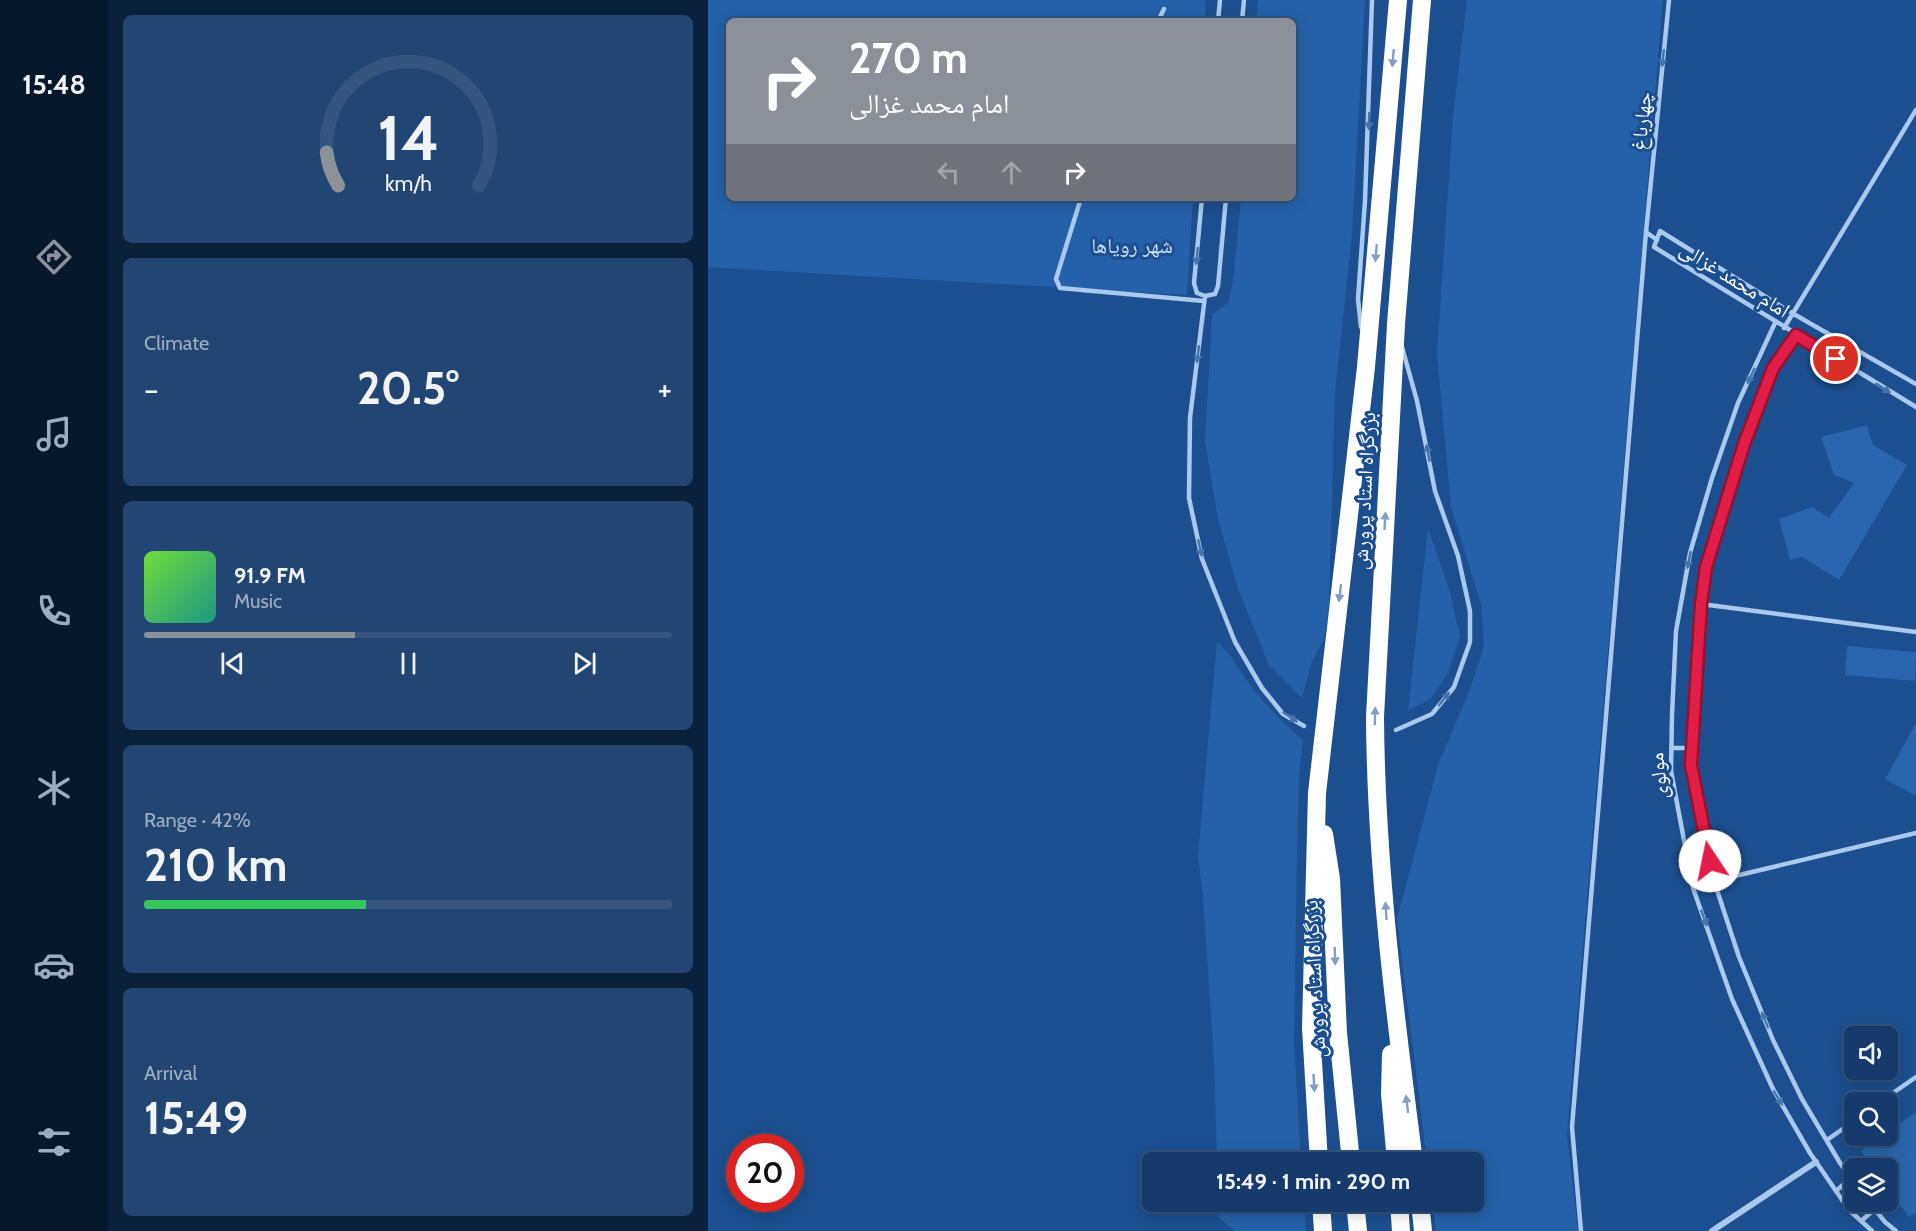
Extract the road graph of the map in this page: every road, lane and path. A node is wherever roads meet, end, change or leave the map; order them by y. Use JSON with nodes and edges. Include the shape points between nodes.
{"nodes":[{"id":1,"x":1220,"y":0,"type":"edge"},
{"id":2,"x":1244,"y":0,"type":"edge"},
{"id":3,"x":1372,"y":0,"type":"edge"},
{"id":4,"x":1398,"y":0,"type":"edge"},
{"id":5,"x":1422,"y":0,"type":"edge"},
{"id":6,"x":1669,"y":0,"type":"edge"},
{"id":7,"x":1164,"y":9,"type":"dead end"},
{"id":8,"x":1160,"y":18,"type":"edge"},
{"id":9,"x":1218,"y":18,"type":"edge"},
{"id":10,"x":1242,"y":18,"type":"edge"},
{"id":11,"x":1916,"y":110,"type":"edge"},
{"id":12,"x":1080,"y":201,"type":"edge"},
{"id":13,"x":1202,"y":201,"type":"edge"},
{"id":14,"x":1226,"y":201,"type":"edge"},
{"id":15,"x":1647,"y":232,"type":"junction"},
{"id":16,"x":1657,"y":240,"type":"junction"},
{"id":17,"x":1204,"y":299,"type":"junction"},
{"id":18,"x":1792,"y":313,"type":"junction"},
{"id":19,"x":1775,"y":323,"type":"junction"},
{"id":20,"x":1396,"y":324,"type":"junction"},
{"id":21,"x":1784,"y":328,"type":"junction"},
{"id":22,"x":1796,"y":335,"type":"junction"},
{"id":23,"x":1366,"y":367,"type":"junction"},
{"id":24,"x":1916,"y":384,"type":"edge"},
{"id":25,"x":1916,"y":407,"type":"edge"},
{"id":26,"x":1701,"y":604,"type":"junction"},
{"id":27,"x":1916,"y":632,"type":"edge"},
{"id":28,"x":1304,"y":726,"type":"dead end"},
{"id":29,"x":1396,"y":730,"type":"dead end"},
{"id":30,"x":1671,"y":748,"type":"junction"},
{"id":31,"x":1692,"y":748,"type":"junction"},
{"id":32,"x":1317,"y":793,"type":"junction"},
{"id":33,"x":1916,"y":833,"type":"edge"},
{"id":34,"x":1710,"y":861,"type":"junction"},
{"id":35,"x":1689,"y":866,"type":"junction"},
{"id":36,"x":1714,"y":881,"type":"junction"},
{"id":37,"x":1391,"y":985,"type":"junction"},
{"id":38,"x":1916,"y":1077,"type":"edge"},
{"id":39,"x":1894,"y":1092,"type":"edge"},
{"id":40,"x":1844,"y":1128,"type":"edge"},
{"id":41,"x":1827,"y":1140,"type":"junction"},
{"id":42,"x":1318,"y":1152,"type":"edge"},
{"id":43,"x":1350,"y":1152,"type":"edge"},
{"id":44,"x":1395,"y":1152,"type":"edge"},
{"id":45,"x":1413,"y":1152,"type":"edge"},
{"id":46,"x":1816,"y":1162,"type":"junction"},
{"id":47,"x":1844,"y":1166,"type":"edge"},
{"id":48,"x":1844,"y":1186,"type":"edge"},
{"id":49,"x":1836,"y":1191,"type":"junction"},
{"id":50,"x":1322,"y":1212,"type":"edge"},
{"id":51,"x":1356,"y":1212,"type":"edge"},
{"id":52,"x":1400,"y":1212,"type":"edge"},
{"id":53,"x":1421,"y":1212,"type":"edge"},
{"id":54,"x":1872,"y":1212,"type":"edge"},
{"id":55,"x":1877,"y":1212,"type":"edge"},
{"id":56,"x":1861,"y":1221,"type":"junction"},
{"id":57,"x":1323,"y":1231,"type":"edge"},
{"id":58,"x":1358,"y":1231,"type":"edge"},
{"id":59,"x":1401,"y":1231,"type":"edge"},
{"id":60,"x":1423,"y":1231,"type":"edge"},
{"id":61,"x":1581,"y":1231,"type":"edge"},
{"id":62,"x":1712,"y":1231,"type":"edge"},
{"id":63,"x":1872,"y":1231,"type":"edge"},
{"id":64,"x":1896,"y":1231,"type":"edge"}],
"edges":[{"from":1,"to":9,"type":"lane"},
{"from":2,"to":10,"type":"lane"},
{"from":3,"to":23,"type":"lane","one_way":true,"via":[[1358,299]]},
{"from":4,"to":23,"type":"highway","name":"بزرگراه استاد پرورش","one_way":true},
{"from":5,"to":20,"type":"highway","name":"بزرگراه استاد پرورش"},
{"from":6,"to":15,"type":"lane","name":"چهارباغ","one_way":true},
{"from":7,"to":8,"type":"lane"},
{"from":11,"to":18,"type":"lane"},
{"from":12,"to":17,"type":"lane","via":[[1056,279],[1060,288]]},
{"from":13,"to":17,"type":"lane","one_way":true,"via":[[1194,283]]},
{"from":14,"to":17,"type":"lane","via":[[1218,286],[1215,294]]},
{"from":15,"to":16,"type":"lane"},
{"from":15,"to":61,"type":"lane","name":"چهارباغ","via":[[1572,1127]]},
{"from":16,"to":18,"type":"lane","name":"امام محمد غزالی","via":[[1660,231]]},
{"from":16,"to":19,"type":"lane","name":"امام محمد غزالی","via":[[1654,247]]},
{"from":17,"to":28,"type":"lane","one_way":true,"via":[[1190,418],[1189,498],[1202,559],[1235,642],[1262,688],[1283,714]]},
{"from":18,"to":21,"type":"lane"},
{"from":18,"to":24,"type":"lane","name":"امام محمد غزالی"},
{"from":19,"to":21,"type":"lane","name":"امام محمد غزالی"},
{"from":19,"to":30,"type":"lane","name":"مولوی","one_way":true,"via":[[1738,403],[1690,553],[1676,631]]},
{"from":29,"to":20,"type":"lane","one_way":true,"via":[[1432,714],[1454,687],[1470,642],[1470,611],[1458,556],[1436,491]]},
{"from":37,"to":20,"type":"highway","name":"بزرگراه استاد پرورش","one_way":true,"via":[[1374,717]]},
{"from":21,"to":22,"type":"lane","name":"امام محمد غزالی"},
{"from":22,"to":25,"type":"lane","name":"امام محمد غزالی","one_way":true},
{"from":22,"to":26,"type":"lane","name":"مولوی","via":[[1773,368],[1744,444],[1706,567]]},
{"from":23,"to":32,"type":"highway","name":"بزرگراه استاد پرورش","one_way":true},
{"from":26,"to":27,"type":"lane"},
{"from":26,"to":31,"type":"lane","name":"مولوی"},
{"from":30,"to":31,"type":"lane"},
{"from":30,"to":35,"type":"lane","name":"مولوی","via":[[1671,771]]},
{"from":31,"to":34,"type":"lane","name":"مولوی","via":[[1691,765]]},
{"from":32,"to":42,"type":"highway","name":"بزرگراه استاد پرورش","one_way":true,"via":[[1311,1028]]},
{"from":32,"to":43,"type":"highway","name":"بزرگراه استاد پرورش","one_way":true,"via":[[1331,879],[1338,1033]]},
{"from":33,"to":36,"type":"lane"},
{"from":34,"to":35,"type":"lane"},
{"from":34,"to":36,"type":"lane","name":"مولوی"},
{"from":35,"to":46,"type":"lane","name":"مولوی","one_way":true,"via":[[1732,999],[1773,1089]]},
{"from":41,"to":36,"type":"lane","name":"مولوی","one_way":true,"via":[[1773,1040],[1739,957]]},
{"from":37,"to":44,"type":"highway","name":"بزرگراه استاد پرورش","via":[[1390,1094]]},
{"from":45,"to":37,"type":"highway","name":"بزرگراه استاد پرورش","one_way":true},
{"from":38,"to":39,"type":"lane"},
{"from":40,"to":41,"type":"lane"},
{"from":41,"to":47,"type":"lane","name":"مولوی"},
{"from":46,"to":49,"type":"lane","name":"مولوی"},
{"from":46,"to":62,"type":"street"},
{"from":48,"to":49,"type":"lane"},
{"from":49,"to":56,"type":"lane","name":"مولوی"},
{"from":50,"to":57,"type":"highway"},
{"from":51,"to":58,"type":"highway"},
{"from":52,"to":59,"type":"highway"},
{"from":53,"to":60,"type":"highway"},
{"from":54,"to":56,"type":"lane"},
{"from":55,"to":64,"type":"lane"},
{"from":56,"to":63,"type":"lane","name":"مولوی"}]}
